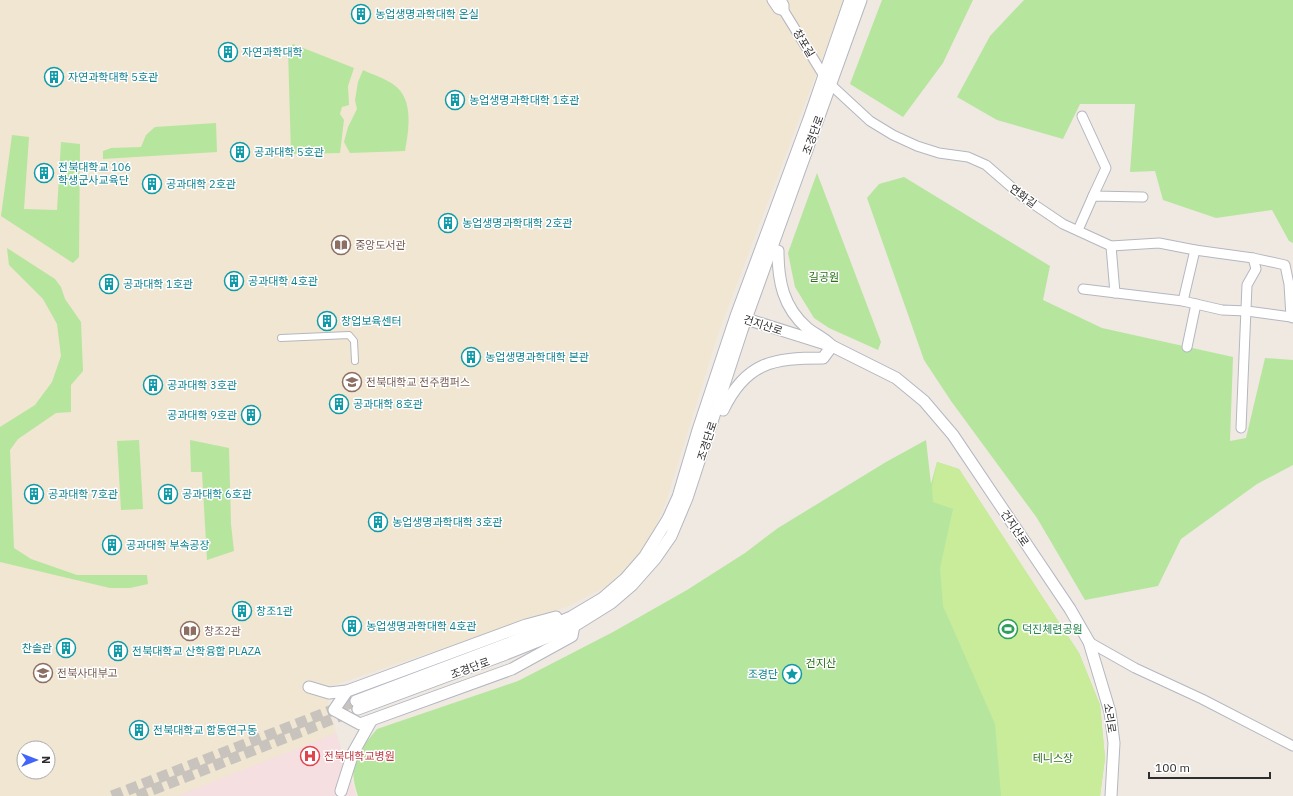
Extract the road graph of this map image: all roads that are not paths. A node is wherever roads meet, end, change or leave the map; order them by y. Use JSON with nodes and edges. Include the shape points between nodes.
{"nodes":[{"id":1,"x":772,"y":0,"type":"edge"},
{"id":2,"x":781,"y":0,"type":"edge"},
{"id":3,"x":850,"y":0,"type":"edge"},
{"id":4,"x":861,"y":0,"type":"edge"},
{"id":5,"x":784,"y":11,"type":"junction"},
{"id":6,"x":824,"y":76,"type":"junction"},
{"id":7,"x":831,"y":85,"type":"junction"},
{"id":8,"x":1082,"y":116,"type":"dead end"},
{"id":9,"x":1093,"y":196,"type":"junction"},
{"id":10,"x":1143,"y":197,"type":"dead end"},
{"id":11,"x":1078,"y":230,"type":"junction"},
{"id":12,"x":1111,"y":246,"type":"junction"},
{"id":13,"x":772,"y":249,"type":"junction"},
{"id":14,"x":1195,"y":250,"type":"junction"},
{"id":15,"x":1254,"y":258,"type":"junction"},
{"id":16,"x":1083,"y":290,"type":"dead end"},
{"id":17,"x":1115,"y":293,"type":"junction"},
{"id":18,"x":1183,"y":301,"type":"junction"},
{"id":19,"x":1196,"y":304,"type":"junction"},
{"id":20,"x":1247,"y":311,"type":"junction"},
{"id":21,"x":1292,"y":317,"type":"edge"},
{"id":22,"x":741,"y":318,"type":"junction"},
{"id":23,"x":281,"y":338,"type":"dead end"},
{"id":24,"x":832,"y":346,"type":"junction"},
{"id":25,"x":1187,"y":347,"type":"dead end"},
{"id":26,"x":355,"y":361,"type":"dead end"},
{"id":27,"x":1241,"y":428,"type":"dead end"},
{"id":28,"x":709,"y":433,"type":"junction"},
{"id":29,"x":574,"y":621,"type":"junction"},
{"id":30,"x":1090,"y":642,"type":"junction"},
{"id":31,"x":309,"y":687,"type":"dead end"},
{"id":32,"x":347,"y":691,"type":"junction"},
{"id":33,"x":357,"y":705,"type":"tunnel mouth"},
{"id":34,"x":371,"y":721,"type":"junction"},
{"id":35,"x":1293,"y":746,"type":"edge"},
{"id":36,"x":341,"y":791,"type":"dead end"},
{"id":37,"x":1110,"y":796,"type":"edge"}],
"edges":[{"from":1,"to":5,"type":"street","name":"창포길","via":[[778,9]]},
{"from":2,"to":5,"type":"street","name":"창포길"},
{"from":3,"to":6,"type":"street","name":"조경단로"},
{"from":4,"to":7,"type":"street","name":"조경단로"},
{"from":5,"to":6,"type":"street","name":"창포길"},
{"from":6,"to":7,"type":"street","name":"연화길"},
{"from":6,"to":22,"type":"street","name":"조경단로"},
{"from":7,"to":11,"type":"street","name":"연화길","via":[[870,121],[917,146],[939,154],[968,157],[986,165],[1023,197],[1063,224]]},
{"from":7,"to":13,"type":"street","name":"조경단로"},
{"from":8,"to":9,"type":"street","via":[[1106,168]]},
{"from":9,"to":10,"type":"street"},
{"from":9,"to":11,"type":"street"},
{"from":11,"to":12,"type":"street","name":"연화길"},
{"from":12,"to":14,"type":"street","name":"연화길","via":[[1159,243]]},
{"from":12,"to":17,"type":"street"},
{"from":13,"to":22,"type":"street","name":"조경단로"},
{"from":13,"to":24,"type":"street","via":[[778,251],[781,288],[794,314]]},
{"from":14,"to":15,"type":"street","name":"연화길"},
{"from":14,"to":18,"type":"street"},
{"from":15,"to":20,"type":"street","via":[[1256,269],[1247,284]]},
{"from":15,"to":21,"type":"street","name":"연화길","via":[[1285,265]]},
{"from":16,"to":17,"type":"street"},
{"from":17,"to":18,"type":"street"},
{"from":18,"to":19,"type":"street"},
{"from":19,"to":20,"type":"street","via":[[1222,310]]},
{"from":19,"to":25,"type":"street"},
{"from":20,"to":21,"type":"street"},
{"from":20,"to":27,"type":"street"},
{"from":22,"to":24,"type":"street","name":"건지산로"},
{"from":22,"to":28,"type":"street","name":"조경단로"},
{"from":22,"to":29,"type":"street","name":"조경단로","via":[[698,430],[678,497],[668,519],[645,556],[626,579]]},
{"from":23,"to":26,"type":"street","via":[[349,335],[354,341]]},
{"from":24,"to":28,"type":"street","via":[[823,358],[799,358],[766,364],[743,379],[732,391]]},
{"from":24,"to":30,"type":"street","name":"건지산로","via":[[896,378],[937,414],[979,472]]},
{"from":28,"to":29,"type":"street","name":"조경단로","via":[[679,520],[655,559],[632,585],[611,603]]},
{"from":29,"to":32,"type":"street","via":[[569,613],[526,625]]},
{"from":29,"to":33,"type":"street","name":"조경단로","via":[[507,644]]},
{"from":29,"to":34,"type":"street","via":[[572,636],[512,669]]},
{"from":30,"to":35,"type":"street","name":"건지산로","via":[[1135,668]]},
{"from":30,"to":37,"type":"street","name":"소리로","via":[[1110,712],[1114,743]]},
{"from":31,"to":32,"type":"street","via":[[329,693]]},
{"from":32,"to":34,"type":"street","via":[[334,710],[360,724]]},
{"from":34,"to":36,"type":"street","via":[[353,753]]}]}
